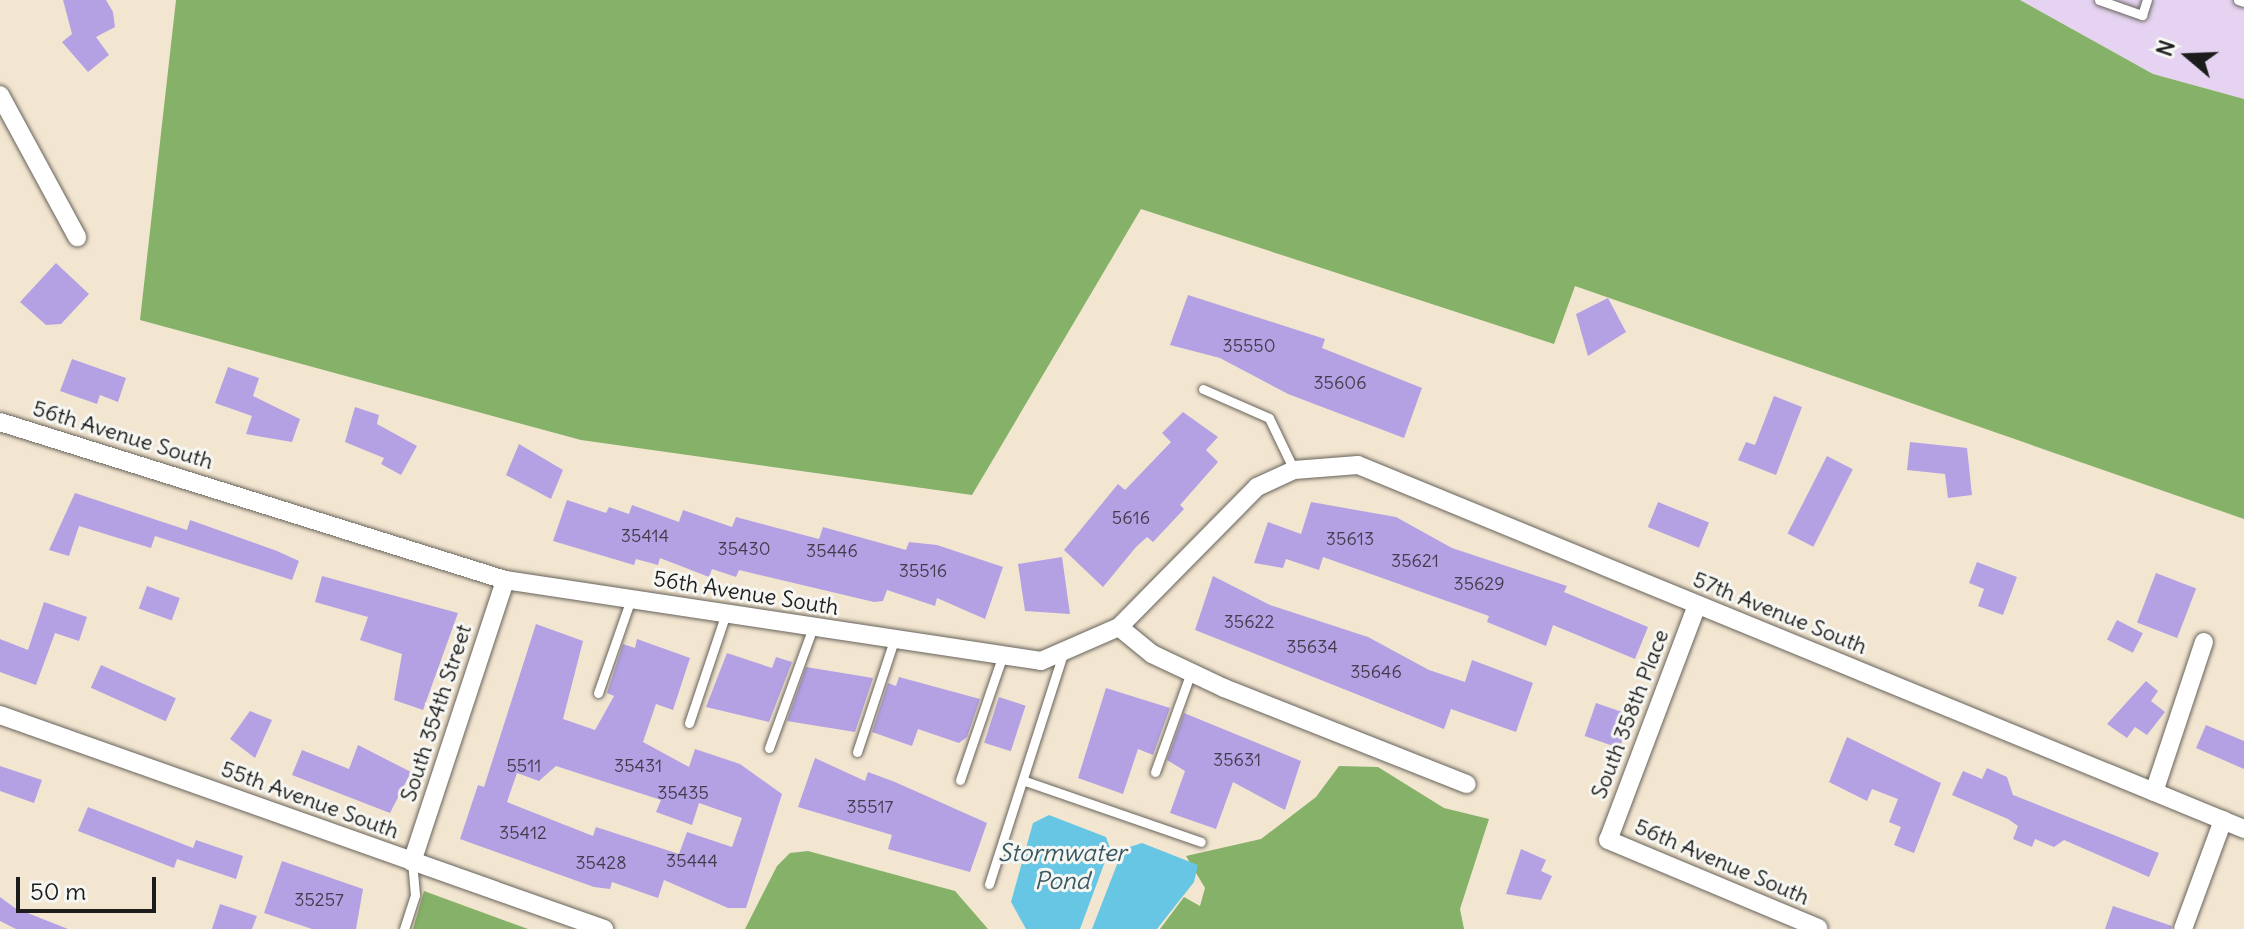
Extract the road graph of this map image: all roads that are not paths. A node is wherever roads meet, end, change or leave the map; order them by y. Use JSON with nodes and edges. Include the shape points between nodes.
{"nodes":[{"id":1,"x":2099,"y":0,"type":"edge"},
{"id":2,"x":2147,"y":0,"type":"edge"},
{"id":3,"x":0,"y":95,"type":"edge"},
{"id":4,"x":77,"y":237,"type":"dead end"},
{"id":5,"x":1203,"y":389,"type":"dead end"},
{"id":6,"x":0,"y":422,"type":"edge"},
{"id":7,"x":1294,"y":470,"type":"junction"},
{"id":8,"x":505,"y":580,"type":"junction"},
{"id":9,"x":631,"y":599,"type":"junction"},
{"id":10,"x":1697,"y":605,"type":"junction"},
{"id":11,"x":726,"y":613,"type":"junction"},
{"id":12,"x":813,"y":627,"type":"junction"},
{"id":13,"x":1119,"y":627,"type":"junction"},
{"id":14,"x":894,"y":640,"type":"junction"},
{"id":15,"x":2204,"y":642,"type":"dead end"},
{"id":16,"x":1063,"y":654,"type":"junction"},
{"id":17,"x":1002,"y":657,"type":"junction"},
{"id":18,"x":1191,"y":672,"type":"junction"},
{"id":19,"x":598,"y":693,"type":"dead end"},
{"id":20,"x":0,"y":715,"type":"edge"},
{"id":21,"x":689,"y":723,"type":"dead end"},
{"id":22,"x":769,"y":748,"type":"dead end"},
{"id":23,"x":857,"y":752,"type":"dead end"},
{"id":24,"x":1155,"y":772,"type":"dead end"},
{"id":25,"x":960,"y":780,"type":"dead end"},
{"id":26,"x":1025,"y":781,"type":"junction"},
{"id":27,"x":1467,"y":784,"type":"dead end"},
{"id":28,"x":2154,"y":792,"type":"junction"},
{"id":29,"x":2223,"y":820,"type":"junction"},
{"id":30,"x":2244,"y":829,"type":"edge"},
{"id":31,"x":1608,"y":840,"type":"joint"},
{"id":32,"x":1201,"y":842,"type":"dead end"},
{"id":33,"x":412,"y":862,"type":"junction"},
{"id":34,"x":989,"y":884,"type":"dead end"},
{"id":35,"x":1818,"y":928,"type":"edge"},
{"id":36,"x":404,"y":929,"type":"edge"},
{"id":37,"x":604,"y":929,"type":"edge"},
{"id":38,"x":2183,"y":929,"type":"edge"}],
"edges":[{"from":1,"to":2,"type":"lane","via":[[2142,15]]},
{"from":3,"to":4,"type":"street"},
{"from":5,"to":7,"type":"lane","via":[[1269,418]]},
{"from":6,"to":8,"type":"street","name":"56th Avenue South"},
{"from":7,"to":10,"type":"street","name":"57th Avenue South","via":[[1358,465]]},
{"from":7,"to":13,"type":"street","name":"56th Avenue South","via":[[1257,487]]},
{"from":8,"to":9,"type":"street","name":"56th Avenue South"},
{"from":8,"to":33,"type":"street","name":"South 354th Street"},
{"from":9,"to":11,"type":"street","name":"56th Avenue South"},
{"from":9,"to":19,"type":"lane"},
{"from":10,"to":28,"type":"street","name":"57th Avenue South"},
{"from":10,"to":31,"type":"street","name":"South 358th Place"},
{"from":11,"to":12,"type":"street","name":"56th Avenue South"},
{"from":11,"to":21,"type":"lane"},
{"from":12,"to":14,"type":"street","name":"56th Avenue South"},
{"from":12,"to":22,"type":"lane"},
{"from":13,"to":16,"type":"street","name":"56th Avenue South"},
{"from":13,"to":18,"type":"street"},
{"from":14,"to":17,"type":"street","name":"56th Avenue South"},
{"from":14,"to":23,"type":"lane"},
{"from":15,"to":28,"type":"street"},
{"from":16,"to":17,"type":"street","name":"56th Avenue South"},
{"from":16,"to":26,"type":"lane"},
{"from":17,"to":25,"type":"lane"},
{"from":18,"to":24,"type":"lane"},
{"from":18,"to":27,"type":"street"},
{"from":20,"to":33,"type":"street","name":"55th Avenue South"},
{"from":26,"to":32,"type":"lane"},
{"from":26,"to":34,"type":"lane"},
{"from":28,"to":29,"type":"street","name":"57th Avenue South"},
{"from":29,"to":30,"type":"street","name":"57th Avenue South"},
{"from":29,"to":38,"type":"street"},
{"from":31,"to":35,"type":"street","name":"56th Avenue South"},
{"from":33,"to":36,"type":"lane","via":[[415,895]]},
{"from":33,"to":37,"type":"street","name":"55th Avenue South"}]}
